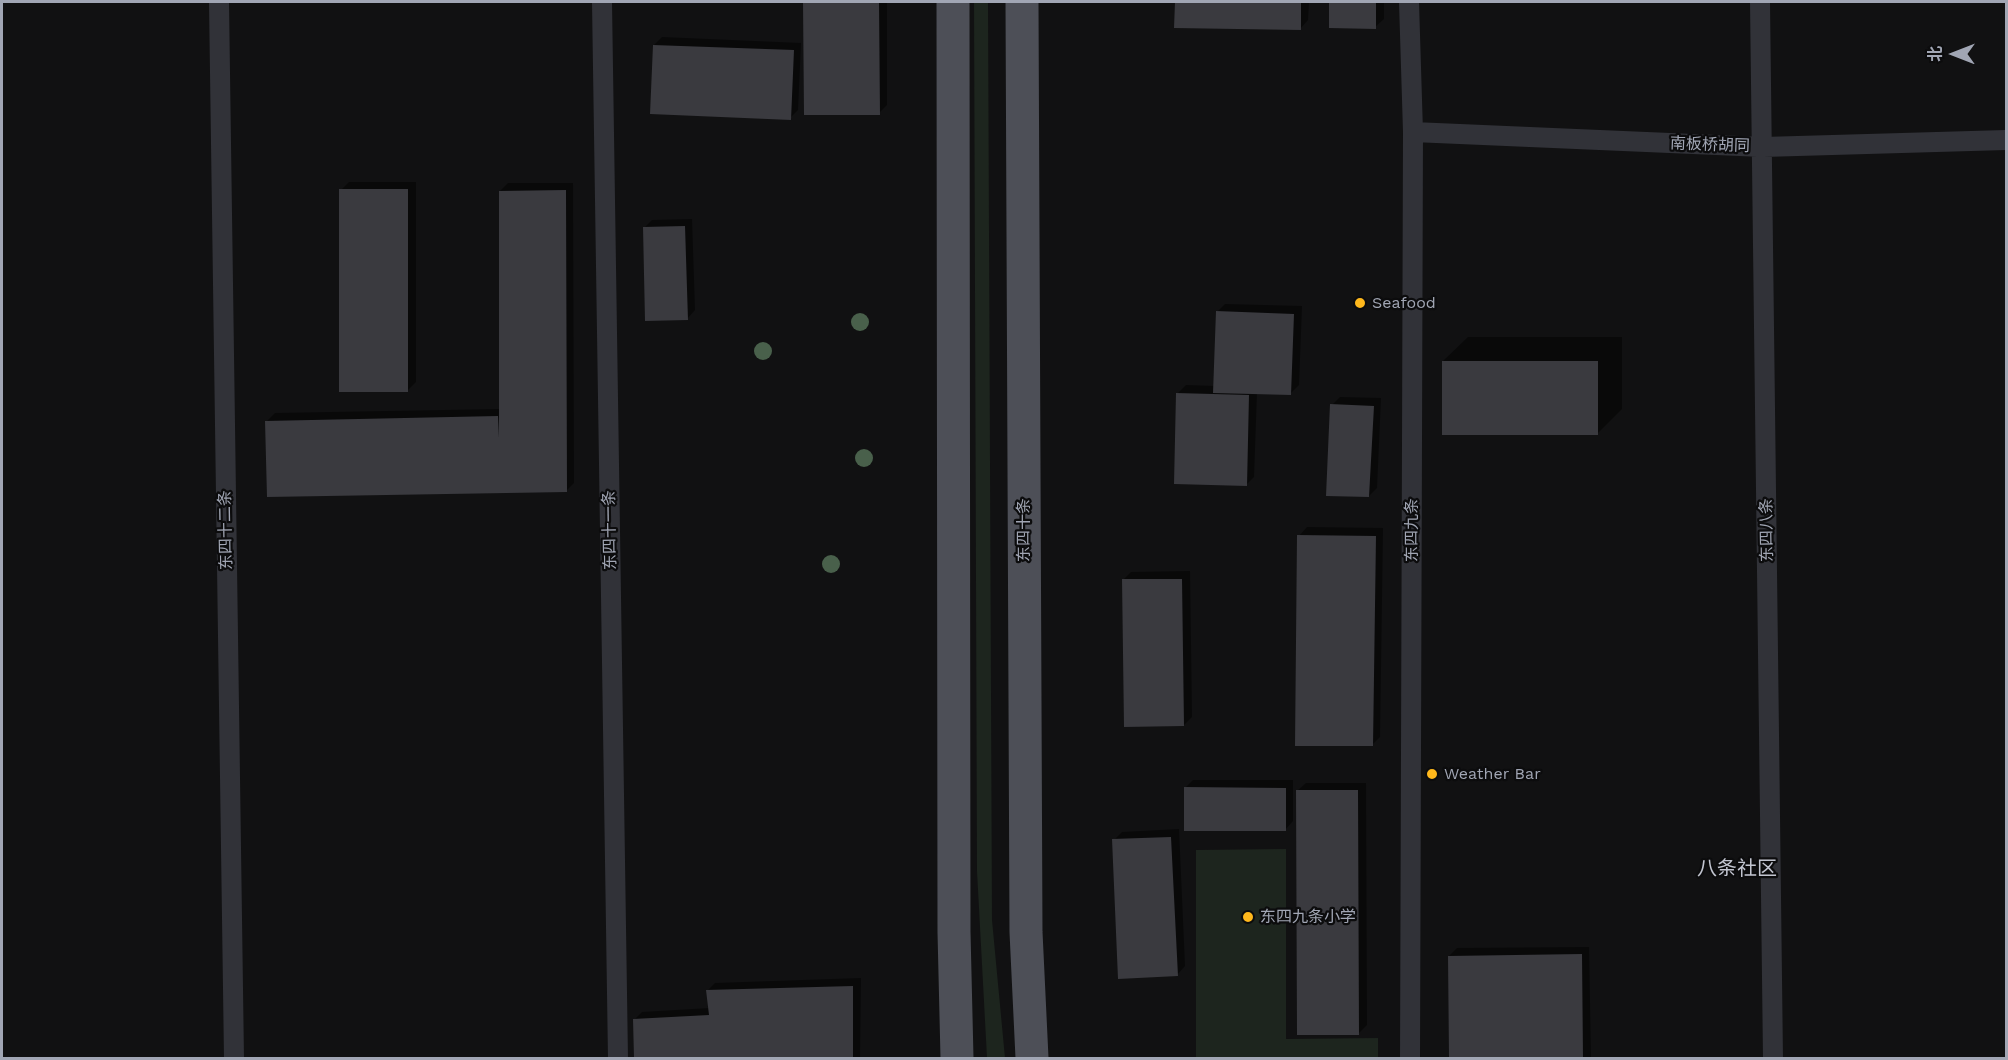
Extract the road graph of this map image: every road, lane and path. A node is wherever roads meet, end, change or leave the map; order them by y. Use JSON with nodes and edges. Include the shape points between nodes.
{"nodes":[{"id":1,"x":219,"y":2,"type":"edge"},
{"id":2,"x":602,"y":2,"type":"edge"},
{"id":3,"x":953,"y":2,"type":"edge"},
{"id":4,"x":1022,"y":2,"type":"edge"},
{"id":5,"x":1409,"y":2,"type":"edge"},
{"id":6,"x":1760,"y":2,"type":"edge"},
{"id":7,"x":1413,"y":132,"type":"junction"},
{"id":8,"x":2007,"y":140,"type":"edge"},
{"id":9,"x":1763,"y":147,"type":"junction"},
{"id":10,"x":234,"y":1059,"type":"edge"},
{"id":11,"x":618,"y":1059,"type":"edge"},
{"id":12,"x":957,"y":1059,"type":"edge"},
{"id":13,"x":1032,"y":1059,"type":"edge"},
{"id":14,"x":1410,"y":1059,"type":"edge"},
{"id":15,"x":1773,"y":1059,"type":"edge"}],
"edges":[{"from":1,"to":10,"type":"lane","name":"东四十二条"},
{"from":2,"to":11,"type":"lane","name":"东四十一条"},
{"from":3,"to":12,"type":"main road"},
{"from":4,"to":13,"type":"main road","name":"东四十条","via":[[1026,920]]},
{"from":5,"to":7,"type":"lane","name":"东四九条"},
{"from":6,"to":9,"type":"lane","name":"东四八条"},
{"from":7,"to":9,"type":"lane","name":"南板桥胡同"},
{"from":7,"to":14,"type":"lane","name":"东四九条"},
{"from":8,"to":9,"type":"lane","name":"南板桥胡同"},
{"from":9,"to":15,"type":"lane","name":"东四八条"}]}
